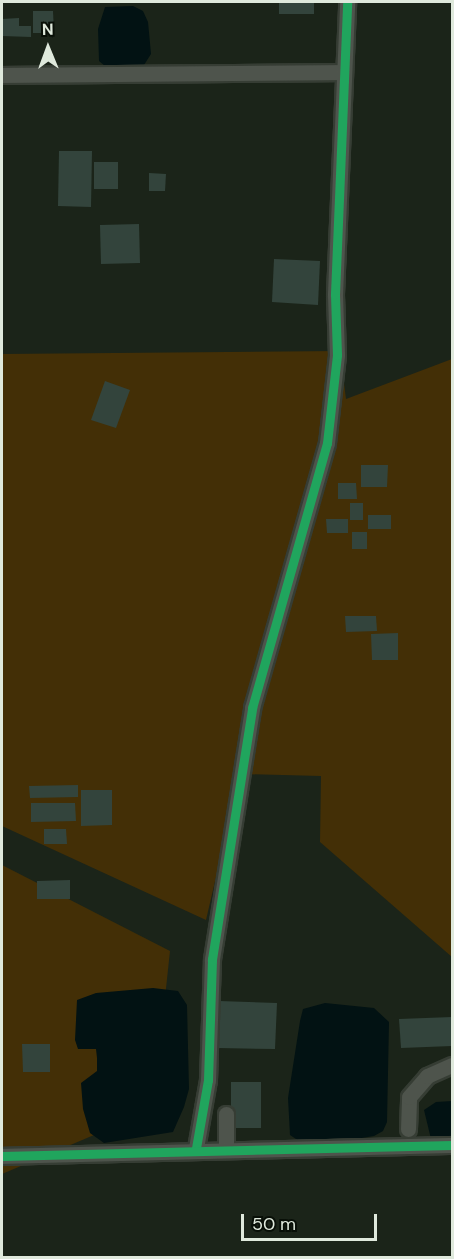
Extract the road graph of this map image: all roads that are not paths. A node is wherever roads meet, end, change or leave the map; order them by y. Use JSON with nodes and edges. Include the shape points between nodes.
{"nodes":[{"id":1,"x":347,"y":2,"type":"edge"},
{"id":2,"x":344,"y":72,"type":"junction"},
{"id":3,"x":2,"y":75,"type":"edge"},
{"id":4,"x":453,"y":1065,"type":"edge"},
{"id":5,"x":226,"y":1114,"type":"dead end"},
{"id":6,"x":408,"y":1129,"type":"dead end"},
{"id":7,"x":453,"y":1145,"type":"edge"},
{"id":8,"x":196,"y":1148,"type":"junction"},
{"id":9,"x":226,"y":1149,"type":"junction"},
{"id":10,"x":2,"y":1156,"type":"edge"}],
"edges":[{"from":1,"to":2,"type":"street"},
{"from":2,"to":3,"type":"street"},
{"from":2,"to":8,"type":"street","via":[[335,294],[338,355],[327,443],[252,708],[212,959],[208,1080]]},
{"from":4,"to":6,"type":"street","via":[[427,1076],[409,1098]]},
{"from":5,"to":9,"type":"street"},
{"from":7,"to":9,"type":"street"},
{"from":8,"to":9,"type":"street"},
{"from":8,"to":10,"type":"street"}]}
